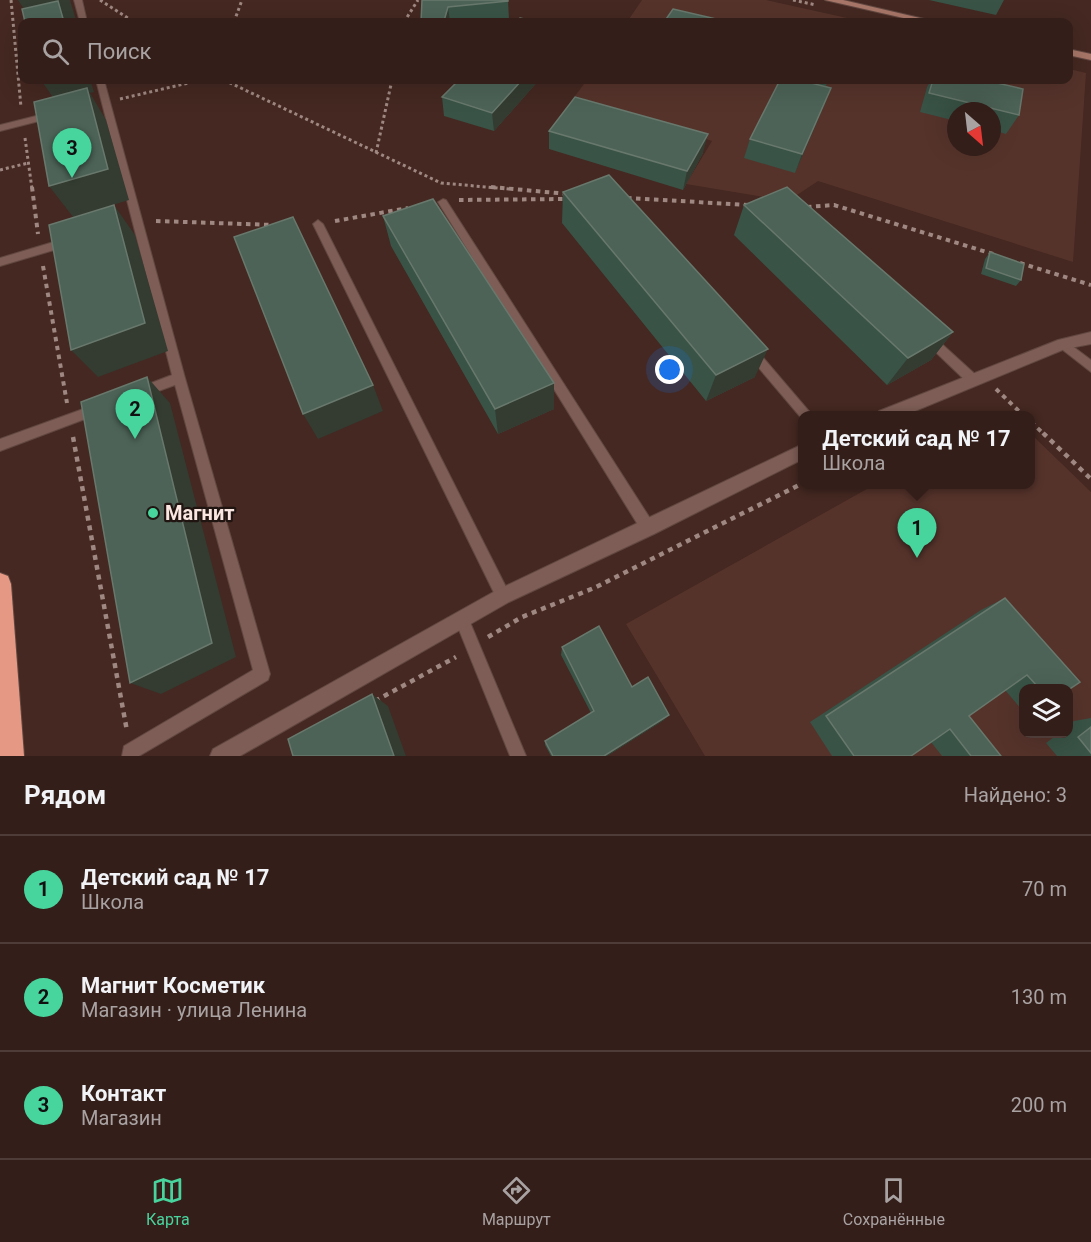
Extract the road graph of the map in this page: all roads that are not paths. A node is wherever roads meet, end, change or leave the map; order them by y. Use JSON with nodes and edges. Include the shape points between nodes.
{"nodes":[{"id":1,"x":78,"y":0,"type":"edge"},
{"id":2,"x":830,"y":0,"type":"edge"},
{"id":3,"x":83,"y":18,"type":"edge"},
{"id":4,"x":913,"y":18,"type":"edge"},
{"id":5,"x":1073,"y":53,"type":"edge"},
{"id":6,"x":1091,"y":57,"type":"edge"},
{"id":7,"x":100,"y":84,"type":"edge"},
{"id":8,"x":64,"y":112,"type":"edge"},
{"id":9,"x":0,"y":128,"type":"edge"},
{"id":10,"x":443,"y":202,"type":"dead end"},
{"id":11,"x":318,"y":224,"type":"dead end"},
{"id":12,"x":83,"y":237,"type":"edge"},
{"id":13,"x":0,"y":262,"type":"edge"},
{"id":14,"x":921,"y":331,"type":"edge"},
{"id":15,"x":1091,"y":338,"type":"edge"},
{"id":16,"x":744,"y":343,"type":"edge"},
{"id":17,"x":1063,"y":344,"type":"junction"},
{"id":18,"x":1091,"y":367,"type":"edge"},
{"id":19,"x":179,"y":378,"type":"junction"},
{"id":20,"x":973,"y":380,"type":"junction"},
{"id":21,"x":803,"y":411,"type":"edge"},
{"id":22,"x":897,"y":411,"type":"edge"},
{"id":23,"x":0,"y":445,"type":"edge"},
{"id":24,"x":798,"y":453,"type":"edge"},
{"id":25,"x":648,"y":528,"type":"junction"},
{"id":26,"x":0,"y":584,"type":"edge"},
{"id":27,"x":503,"y":596,"type":"junction"},
{"id":28,"x":462,"y":620,"type":"junction"},
{"id":29,"x":130,"y":754,"type":"edge"},
{"id":30,"x":12,"y":756,"type":"edge"},
{"id":31,"x":220,"y":756,"type":"edge"},
{"id":32,"x":518,"y":756,"type":"edge"}],
"edges":[{"from":1,"to":3,"type":"lane"},
{"from":2,"to":4,"type":"street"},
{"from":5,"to":6,"type":"street"},
{"from":7,"to":19,"type":"lane","via":[[100,104]]},
{"from":8,"to":9,"type":"lane"},
{"from":10,"to":25,"type":"lane"},
{"from":11,"to":27,"type":"lane"},
{"from":12,"to":13,"type":"lane"},
{"from":14,"to":20,"type":"lane"},
{"from":15,"to":17,"type":"street"},
{"from":16,"to":21,"type":"lane"},
{"from":17,"to":18,"type":"lane"},
{"from":17,"to":20,"type":"street"},
{"from":19,"to":23,"type":"lane"},
{"from":19,"to":29,"type":"lane","via":[[262,674]]},
{"from":20,"to":22,"type":"street"},
{"from":24,"to":25,"type":"street"},
{"from":25,"to":27,"type":"street"},
{"from":26,"to":30,"type":"highway"},
{"from":27,"to":28,"type":"street"},
{"from":28,"to":31,"type":"street"},
{"from":28,"to":32,"type":"lane"}]}
